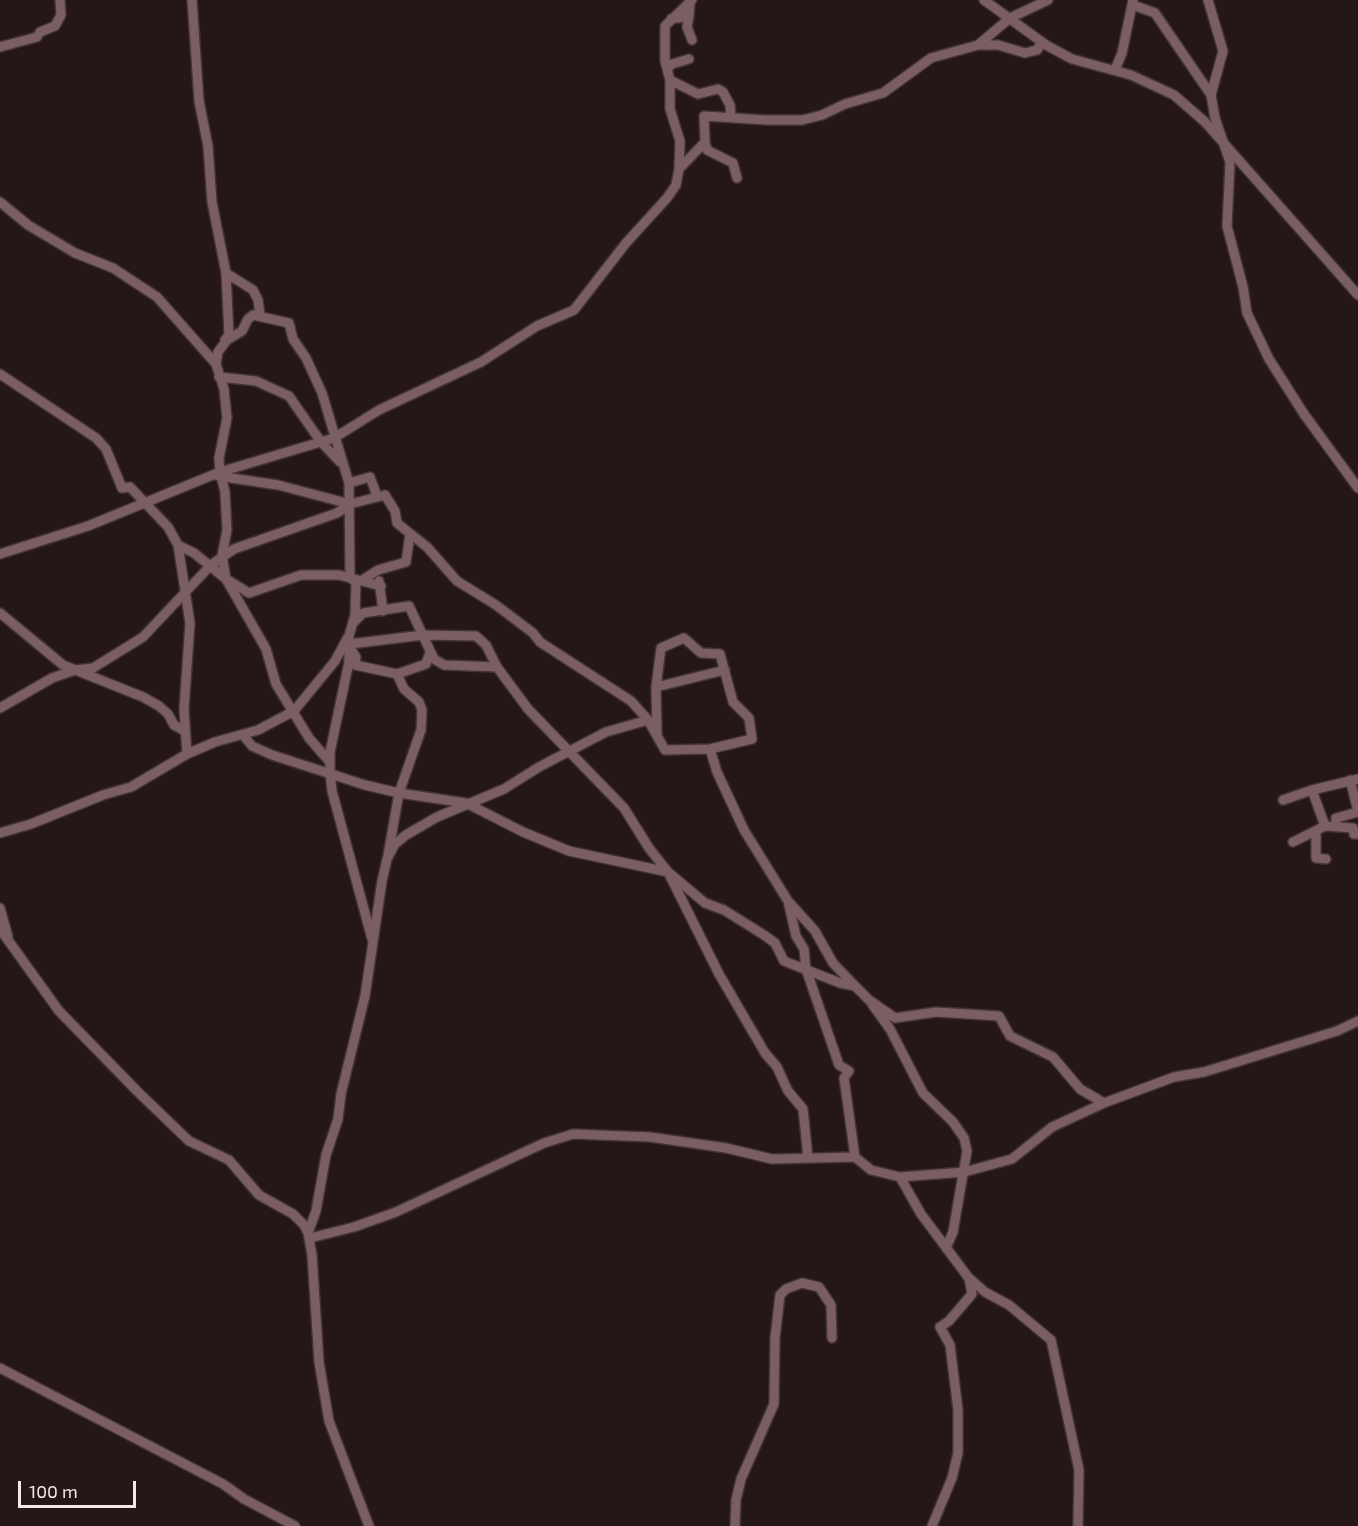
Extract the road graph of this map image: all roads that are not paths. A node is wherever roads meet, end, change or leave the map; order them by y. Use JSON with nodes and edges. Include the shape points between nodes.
{"nodes":[{"id":1,"x":60,"y":0,"type":"edge"},
{"id":2,"x":192,"y":0,"type":"edge"},
{"id":3,"x":984,"y":0,"type":"edge"},
{"id":4,"x":1047,"y":0,"type":"edge"},
{"id":5,"x":1208,"y":0,"type":"edge"},
{"id":6,"x":691,"y":1,"type":"edge"},
{"id":7,"x":1133,"y":2,"type":"edge"},
{"id":8,"x":689,"y":16,"type":"junction"},
{"id":9,"x":1010,"y":18,"type":"junction"},
{"id":10,"x":675,"y":19,"type":"junction"},
{"id":11,"x":687,"y":27,"type":"junction"},
{"id":12,"x":692,"y":40,"type":"dead end"},
{"id":13,"x":1042,"y":42,"type":"junction"},
{"id":14,"x":978,"y":45,"type":"junction"},
{"id":15,"x":0,"y":47,"type":"edge"},
{"id":16,"x":689,"y":59,"type":"dead end"},
{"id":17,"x":668,"y":65,"type":"junction"},
{"id":18,"x":1115,"y":70,"type":"junction"},
{"id":19,"x":670,"y":80,"type":"junction"},
{"id":20,"x":1211,"y":95,"type":"junction"},
{"id":21,"x":731,"y":116,"type":"junction"},
{"id":22,"x":680,"y":141,"type":"junction"},
{"id":23,"x":1225,"y":144,"type":"junction"},
{"id":24,"x":706,"y":146,"type":"junction"},
{"id":25,"x":696,"y":150,"type":"junction"},
{"id":26,"x":680,"y":169,"type":"junction"},
{"id":27,"x":736,"y":178,"type":"dead end"},
{"id":28,"x":0,"y":202,"type":"edge"},
{"id":29,"x":226,"y":273,"type":"junction"},
{"id":30,"x":1358,"y":295,"type":"edge"},
{"id":31,"x":260,"y":315,"type":"junction"},
{"id":32,"x":222,"y":345,"type":"junction"},
{"id":33,"x":216,"y":364,"type":"junction"},
{"id":34,"x":0,"y":374,"type":"edge"},
{"id":35,"x":219,"y":376,"type":"junction"},
{"id":36,"x":334,"y":438,"type":"junction"},
{"id":37,"x":321,"y":442,"type":"junction"},
{"id":38,"x":342,"y":464,"type":"junction"},
{"id":39,"x":218,"y":474,"type":"junction"},
{"id":40,"x":349,"y":483,"type":"junction"},
{"id":41,"x":1358,"y":488,"type":"edge"},
{"id":42,"x":377,"y":496,"type":"junction"},
{"id":43,"x":144,"y":504,"type":"junction"},
{"id":44,"x":350,"y":504,"type":"junction"},
{"id":45,"x":410,"y":534,"type":"junction"},
{"id":46,"x":178,"y":545,"type":"junction"},
{"id":47,"x":0,"y":554,"type":"edge"},
{"id":48,"x":222,"y":556,"type":"junction"},
{"id":49,"x":211,"y":565,"type":"junction"},
{"id":50,"x":375,"y":573,"type":"junction"},
{"id":51,"x":226,"y":579,"type":"junction"},
{"id":52,"x":356,"y":580,"type":"junction"},
{"id":53,"x":381,"y":586,"type":"junction"},
{"id":54,"x":184,"y":592,"type":"junction"},
{"id":55,"x":383,"y":610,"type":"junction"},
{"id":56,"x":0,"y":614,"type":"edge"},
{"id":57,"x":423,"y":634,"type":"junction"},
{"id":58,"x":350,"y":643,"type":"junction"},
{"id":59,"x":430,"y":652,"type":"junction"},
{"id":60,"x":497,"y":666,"type":"junction"},
{"id":61,"x":75,"y":670,"type":"junction"},
{"id":62,"x":725,"y":670,"type":"junction"},
{"id":63,"x":397,"y":674,"type":"junction"},
{"id":64,"x":656,"y":687,"type":"junction"},
{"id":65,"x":0,"y":708,"type":"edge"},
{"id":66,"x":294,"y":711,"type":"junction"},
{"id":67,"x":648,"y":720,"type":"junction"},
{"id":68,"x":183,"y":730,"type":"junction"},
{"id":69,"x":657,"y":733,"type":"junction"},
{"id":70,"x":243,"y":735,"type":"junction"},
{"id":71,"x":710,"y":749,"type":"junction"},
{"id":72,"x":571,"y":752,"type":"junction"},
{"id":73,"x":187,"y":754,"type":"junction"},
{"id":74,"x":329,"y":761,"type":"junction"},
{"id":75,"x":330,"y":772,"type":"junction"},
{"id":76,"x":1354,"y":779,"type":"edge"},
{"id":77,"x":1312,"y":790,"type":"junction"},
{"id":78,"x":399,"y":793,"type":"junction"},
{"id":79,"x":1283,"y":800,"type":"dead end"},
{"id":80,"x":466,"y":803,"type":"junction"},
{"id":81,"x":1358,"y":812,"type":"edge"},
{"id":82,"x":1336,"y":825,"type":"junction"},
{"id":83,"x":1325,"y":826,"type":"junction"},
{"id":84,"x":0,"y":832,"type":"edge"},
{"id":85,"x":1316,"y":832,"type":"junction"},
{"id":86,"x":1358,"y":834,"type":"edge"},
{"id":87,"x":1293,"y":842,"type":"dead end"},
{"id":88,"x":387,"y":859,"type":"junction"},
{"id":89,"x":1326,"y":860,"type":"dead end"},
{"id":90,"x":668,"y":872,"type":"junction"},
{"id":91,"x":788,"y":901,"type":"junction"},
{"id":92,"x":0,"y":908,"type":"edge"},
{"id":93,"x":0,"y":929,"type":"edge"},
{"id":94,"x":8,"y":938,"type":"junction"},
{"id":95,"x":372,"y":939,"type":"junction"},
{"id":96,"x":806,"y":969,"type":"junction"},
{"id":97,"x":855,"y":986,"type":"junction"},
{"id":98,"x":869,"y":1000,"type":"junction"},
{"id":99,"x":1358,"y":1021,"type":"edge"},
{"id":100,"x":1104,"y":1103,"type":"junction"},
{"id":101,"x":855,"y":1156,"type":"junction"},
{"id":102,"x":808,"y":1158,"type":"junction"},
{"id":103,"x":964,"y":1172,"type":"junction"},
{"id":104,"x":900,"y":1178,"type":"junction"},
{"id":105,"x":309,"y":1235,"type":"junction"},
{"id":106,"x":946,"y":1248,"type":"junction"},
{"id":107,"x":968,"y":1277,"type":"junction"},
{"id":108,"x":832,"y":1338,"type":"dead end"},
{"id":109,"x":0,"y":1368,"type":"edge"},
{"id":110,"x":295,"y":1526,"type":"edge"},
{"id":111,"x":369,"y":1526,"type":"edge"},
{"id":112,"x":735,"y":1526,"type":"edge"},
{"id":113,"x":932,"y":1526,"type":"edge"},
{"id":114,"x":1078,"y":1526,"type":"edge"}],
"edges":[{"from":1,"to":15,"type":"street","via":[[61,15],[56,26],[37,37]]},
{"from":2,"to":29,"type":"street","via":[[199,101]]},
{"from":3,"to":9,"type":"street"},
{"from":4,"to":9,"type":"street"},
{"from":5,"to":20,"type":"street","via":[[1223,51]]},
{"from":6,"to":8,"type":"street"},
{"from":6,"to":10,"type":"street"},
{"from":7,"to":18,"type":"street"},
{"from":7,"to":20,"type":"street","via":[[1155,13]]},
{"from":8,"to":10,"type":"street"},
{"from":8,"to":11,"type":"street"},
{"from":9,"to":13,"type":"street"},
{"from":9,"to":14,"type":"street"},
{"from":10,"to":11,"type":"street"},
{"from":10,"to":17,"type":"street","via":[[665,26]]},
{"from":11,"to":12,"type":"street"},
{"from":13,"to":14,"type":"street","via":[[1037,50],[1025,53],[998,45]]},
{"from":13,"to":18,"type":"street","via":[[1072,59]]},
{"from":14,"to":21,"type":"street","via":[[930,58],[882,93],[822,115],[802,120]]},
{"from":16,"to":17,"type":"street"},
{"from":17,"to":19,"type":"street"},
{"from":18,"to":23,"type":"street","via":[[1174,95]]},
{"from":19,"to":21,"type":"street","via":[[698,94],[718,89],[730,105]]},
{"from":19,"to":22,"type":"street","via":[[670,109]]},
{"from":20,"to":23,"type":"street"},
{"from":21,"to":24,"type":"street","via":[[704,116]]},
{"from":22,"to":25,"type":"street","via":[[686,149]]},
{"from":22,"to":26,"type":"street"},
{"from":23,"to":30,"type":"street"},
{"from":23,"to":41,"type":"street","via":[[1230,162],[1227,226],[1247,313],[1304,414]]},
{"from":24,"to":25,"type":"street"},
{"from":24,"to":27,"type":"street","via":[[729,160]]},
{"from":25,"to":26,"type":"street"},
{"from":26,"to":36,"type":"street","via":[[667,198],[574,310],[537,326],[481,362],[379,410]]},
{"from":28,"to":33,"type":"street","via":[[28,225],[75,253],[113,268],[157,297]]},
{"from":29,"to":31,"type":"street","via":[[253,290]]},
{"from":29,"to":32,"type":"street","via":[[229,335]]},
{"from":31,"to":32,"type":"street","via":[[248,319],[242,331]]},
{"from":31,"to":36,"type":"street","via":[[289,323],[293,339],[322,393]]},
{"from":32,"to":33,"type":"street"},
{"from":33,"to":35,"type":"street"},
{"from":34,"to":43,"type":"street","via":[[96,438],[106,449],[122,488],[130,487]]},
{"from":35,"to":37,"type":"street","via":[[256,381],[289,396]]},
{"from":35,"to":39,"type":"street","via":[[227,418]]},
{"from":36,"to":37,"type":"street"},
{"from":36,"to":38,"type":"street"},
{"from":37,"to":38,"type":"street"},
{"from":37,"to":39,"type":"street"},
{"from":38,"to":40,"type":"street"},
{"from":39,"to":43,"type":"street"},
{"from":39,"to":44,"type":"street"},
{"from":39,"to":48,"type":"street","via":[[225,492],[227,530]]},
{"from":40,"to":42,"type":"street","via":[[370,477]]},
{"from":40,"to":44,"type":"street"},
{"from":42,"to":44,"type":"street"},
{"from":42,"to":45,"type":"street","via":[[387,497],[397,523]]},
{"from":43,"to":46,"type":"street","via":[[168,527]]},
{"from":43,"to":47,"type":"street"},
{"from":44,"to":48,"type":"street","via":[[337,513],[247,543]]},
{"from":44,"to":52,"type":"street"},
{"from":45,"to":50,"type":"street","via":[[406,561]]},
{"from":45,"to":67,"type":"street","via":[[457,581],[496,605],[540,642],[631,701]]},
{"from":46,"to":49,"type":"street"},
{"from":46,"to":54,"type":"street"},
{"from":48,"to":49,"type":"street"},
{"from":48,"to":51,"type":"street"},
{"from":49,"to":51,"type":"street"},
{"from":49,"to":54,"type":"street"},
{"from":50,"to":52,"type":"street"},
{"from":50,"to":53,"type":"street"},
{"from":51,"to":52,"type":"street","via":[[249,593],[301,575]]},
{"from":51,"to":66,"type":"street","via":[[255,625],[276,684]]},
{"from":52,"to":53,"type":"street"},
{"from":52,"to":58,"type":"street"},
{"from":53,"to":55,"type":"street"},
{"from":54,"to":61,"type":"street","via":[[143,637],[93,668]]},
{"from":54,"to":68,"type":"street","via":[[190,623]]},
{"from":55,"to":57,"type":"street","via":[[409,606]]},
{"from":55,"to":58,"type":"street","via":[[363,613],[353,622]]},
{"from":56,"to":61,"type":"street","via":[[53,658]]},
{"from":57,"to":58,"type":"street"},
{"from":57,"to":59,"type":"street"},
{"from":57,"to":60,"type":"street","via":[[476,636],[493,654]]},
{"from":58,"to":63,"type":"street","via":[[355,665]]},
{"from":58,"to":66,"type":"street"},
{"from":58,"to":74,"type":"street"},
{"from":59,"to":60,"type":"street","via":[[444,665]]},
{"from":59,"to":63,"type":"street","via":[[426,664]]},
{"from":60,"to":72,"type":"street","via":[[528,709]]},
{"from":61,"to":65,"type":"street","via":[[52,678]]},
{"from":61,"to":68,"type":"street","via":[[143,697],[159,706]]},
{"from":62,"to":64,"type":"street"},
{"from":62,"to":64,"type":"street","via":[[720,654],[701,652],[681,639],[662,647]]},
{"from":62,"to":71,"type":"street","via":[[733,702],[749,718],[752,739]]},
{"from":63,"to":78,"type":"street","via":[[422,710],[421,730]]},
{"from":64,"to":69,"type":"street"},
{"from":66,"to":70,"type":"street"},
{"from":66,"to":74,"type":"street","via":[[309,738]]},
{"from":67,"to":69,"type":"street"},
{"from":67,"to":72,"type":"street","via":[[606,732]]},
{"from":68,"to":73,"type":"street"},
{"from":69,"to":71,"type":"street","via":[[665,750]]},
{"from":70,"to":73,"type":"street"},
{"from":70,"to":75,"type":"street","via":[[252,746],[272,755]]},
{"from":71,"to":91,"type":"street","via":[[744,830]]},
{"from":72,"to":80,"type":"street","via":[[539,766],[504,789]]},
{"from":72,"to":90,"type":"street","via":[[624,808]]},
{"from":73,"to":84,"type":"street","via":[[131,787]]},
{"from":74,"to":75,"type":"street"},
{"from":75,"to":78,"type":"street"},
{"from":75,"to":95,"type":"street"},
{"from":76,"to":77,"type":"street"},
{"from":76,"to":81,"type":"street"},
{"from":77,"to":79,"type":"street"},
{"from":77,"to":83,"type":"street"},
{"from":78,"to":80,"type":"street"},
{"from":78,"to":88,"type":"street"},
{"from":80,"to":88,"type":"street","via":[[406,835],[395,844]]},
{"from":80,"to":90,"type":"street","via":[[569,851]]},
{"from":81,"to":82,"type":"street","via":[[1336,818]]},
{"from":82,"to":83,"type":"street"},
{"from":82,"to":86,"type":"street","via":[[1353,828],[1354,834]]},
{"from":83,"to":85,"type":"street"},
{"from":85,"to":87,"type":"street"},
{"from":85,"to":89,"type":"street","via":[[1316,858]]},
{"from":88,"to":95,"type":"street"},
{"from":90,"to":96,"type":"street","via":[[705,903],[724,910],[775,943],[784,961]]},
{"from":90,"to":102,"type":"street","via":[[719,974],[803,1109]]},
{"from":91,"to":96,"type":"street","via":[[796,936],[804,949]]},
{"from":91,"to":97,"type":"street","via":[[815,931],[833,963]]},
{"from":92,"to":94,"type":"street"},
{"from":93,"to":94,"type":"street"},
{"from":94,"to":105,"type":"street","via":[[59,1011],[138,1092],[189,1141],[229,1160],[259,1195],[299,1218]]},
{"from":95,"to":105,"type":"street","via":[[338,1119]]},
{"from":96,"to":97,"type":"street"},
{"from":96,"to":101,"type":"street","via":[[839,1065],[849,1071],[844,1078]]},
{"from":97,"to":98,"type":"street"},
{"from":98,"to":100,"type":"street","via":[[895,1017],[936,1012],[999,1016],[1010,1036],[1053,1057],[1080,1089]]},
{"from":98,"to":103,"type":"street","via":[[890,1029],[923,1093],[964,1138]]},
{"from":99,"to":100,"type":"street","via":[[1204,1072],[1174,1077]]},
{"from":100,"to":103,"type":"street","via":[[1052,1127],[1012,1159]]},
{"from":101,"to":102,"type":"street"},
{"from":101,"to":104,"type":"street","via":[[871,1170]]},
{"from":102,"to":105,"type":"street","via":[[772,1159],[650,1137],[573,1134],[544,1143],[396,1212],[354,1227]]},
{"from":103,"to":104,"type":"street"},
{"from":103,"to":106,"type":"street","via":[[953,1232]]},
{"from":104,"to":106,"type":"street"},
{"from":105,"to":111,"type":"street","via":[[318,1352],[329,1421]]},
{"from":106,"to":107,"type":"street"},
{"from":107,"to":113,"type":"street","via":[[972,1294],[940,1327],[950,1345],[958,1410],[958,1453]]},
{"from":107,"to":114,"type":"street","via":[[1010,1305],[1046,1335],[1053,1346],[1079,1470]]},
{"from":108,"to":112,"type":"street","via":[[831,1305],[819,1287],[802,1283],[780,1295],[774,1404],[741,1479]]},
{"from":109,"to":110,"type":"street"}]}
